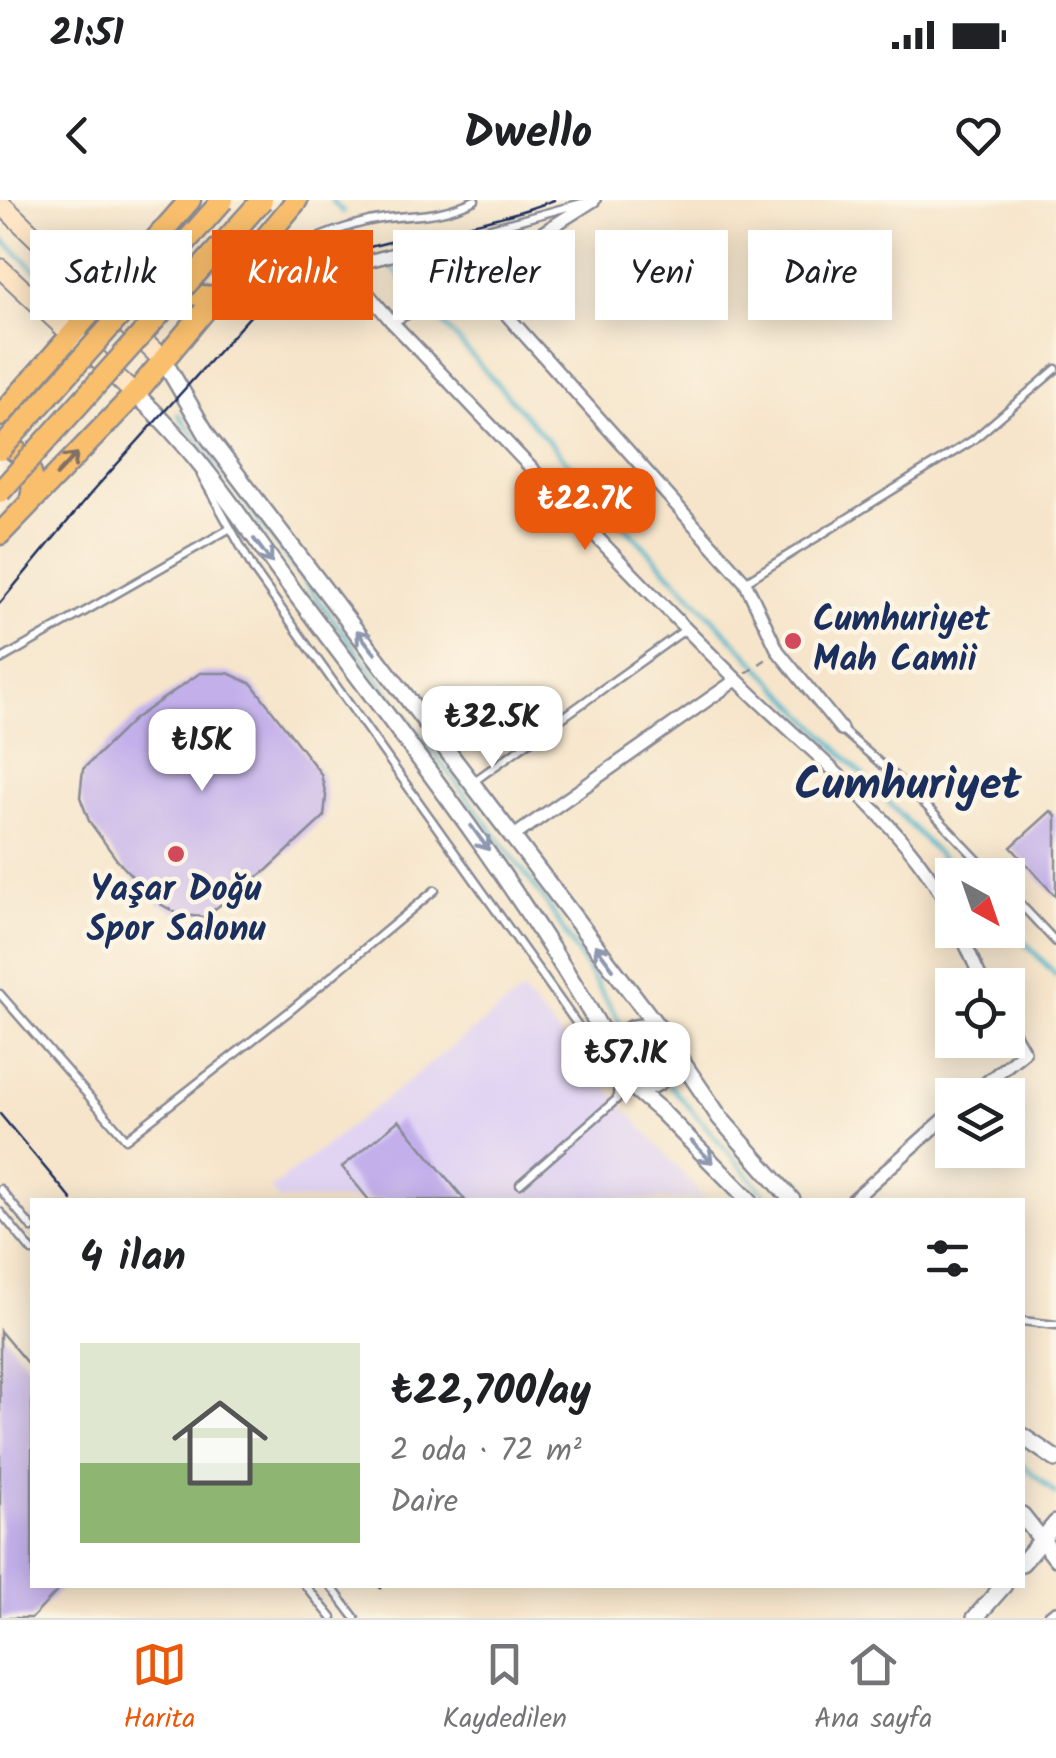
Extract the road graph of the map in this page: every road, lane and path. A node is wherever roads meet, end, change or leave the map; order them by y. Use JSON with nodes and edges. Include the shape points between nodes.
{"nodes":[{"id":1,"x":190,"y":200,"type":"edge"},
{"id":2,"x":223,"y":200,"type":"edge"},
{"id":3,"x":262,"y":200,"type":"edge"},
{"id":4,"x":476,"y":200,"type":"edge"},
{"id":5,"x":594,"y":200,"type":"edge"},
{"id":6,"x":0,"y":203,"type":"edge"},
{"id":7,"x":290,"y":208,"type":"edge"},
{"id":8,"x":163,"y":230,"type":"edge"},
{"id":9,"x":271,"y":230,"type":"edge"},
{"id":10,"x":344,"y":230,"type":"edge"},
{"id":11,"x":483,"y":230,"type":"edge"},
{"id":12,"x":547,"y":230,"type":"edge"},
{"id":13,"x":30,"y":231,"type":"edge"},
{"id":14,"x":393,"y":254,"type":"edge"},
{"id":15,"x":0,"y":268,"type":"edge"},
{"id":16,"x":212,"y":301,"type":"edge"},
{"id":17,"x":83,"y":320,"type":"edge"},
{"id":18,"x":124,"y":320,"type":"edge"},
{"id":19,"x":511,"y":320,"type":"edge"},
{"id":20,"x":392,"y":321,"type":"joint"},
{"id":21,"x":70,"y":335,"type":"junction"},
{"id":22,"x":164,"y":361,"type":"junction"},
{"id":23,"x":1056,"y":369,"type":"edge"},
{"id":24,"x":135,"y":394,"type":"junction"},
{"id":25,"x":0,"y":416,"type":"edge"},
{"id":26,"x":0,"y":446,"type":"edge"},
{"id":27,"x":192,"y":456,"type":"junction"},
{"id":28,"x":0,"y":492,"type":"edge"},
{"id":29,"x":30,"y":502,"type":"junction"},
{"id":30,"x":229,"y":529,"type":"junction"},
{"id":31,"x":0,"y":534,"type":"edge"},
{"id":32,"x":745,"y":582,"type":"junction"},
{"id":33,"x":687,"y":628,"type":"junction"},
{"id":34,"x":778,"y":651,"type":"junction"},
{"id":35,"x":0,"y":660,"type":"edge"},
{"id":36,"x":736,"y":680,"type":"junction"},
{"id":37,"x":842,"y":729,"type":"joint"},
{"id":38,"x":473,"y":782,"type":"junction"},
{"id":39,"x":514,"y":836,"type":"junction"},
{"id":40,"x":976,"y":858,"type":"edge"},
{"id":41,"x":935,"y":879,"type":"edge"},
{"id":42,"x":435,"y":890,"type":"dead end"},
{"id":43,"x":1025,"y":909,"type":"edge"},
{"id":44,"x":1056,"y":942,"type":"edge"},
{"id":45,"x":0,"y":994,"type":"edge"},
{"id":46,"x":666,"y":1038,"type":"junction"},
{"id":47,"x":608,"y":1056,"type":"junction"},
{"id":48,"x":1017,"y":1058,"type":"edge"},
{"id":49,"x":618,"y":1076,"type":"junction"},
{"id":50,"x":992,"y":1078,"type":"edge"},
{"id":51,"x":935,"y":1127,"type":"edge"},
{"id":52,"x":520,"y":1184,"type":"dead end"},
{"id":53,"x":0,"y":1189,"type":"edge"},
{"id":54,"x":747,"y":1198,"type":"edge"},
{"id":55,"x":790,"y":1198,"type":"edge"},
{"id":56,"x":855,"y":1198,"type":"edge"},
{"id":57,"x":0,"y":1212,"type":"edge"},
{"id":58,"x":30,"y":1226,"type":"edge"},
{"id":59,"x":30,"y":1250,"type":"edge"},
{"id":60,"x":1025,"y":1321,"type":"edge"},
{"id":61,"x":1056,"y":1325,"type":"edge"},
{"id":62,"x":1025,"y":1438,"type":"edge"},
{"id":63,"x":1056,"y":1459,"type":"edge"},
{"id":64,"x":1025,"y":1519,"type":"edge"},
{"id":65,"x":1056,"y":1524,"type":"edge"},
{"id":66,"x":1042,"y":1541,"type":"junction"},
{"id":67,"x":1056,"y":1558,"type":"edge"},
{"id":68,"x":1025,"y":1560,"type":"edge"},
{"id":69,"x":307,"y":1588,"type":"edge"},
{"id":70,"x":332,"y":1588,"type":"edge"},
{"id":71,"x":1001,"y":1588,"type":"edge"},
{"id":72,"x":332,"y":1618,"type":"edge"},
{"id":73,"x":355,"y":1618,"type":"edge"},
{"id":74,"x":975,"y":1618,"type":"edge"}],
"edges":[{"from":1,"to":8,"type":"highway"},
{"from":2,"to":26,"type":"highway","bridge":true},
{"from":3,"to":28,"type":"highway","bridge":true},
{"from":4,"to":10,"type":"lane","via":[[442,215]]},
{"from":5,"to":11,"type":"lane"},
{"from":5,"to":12,"type":"street"},
{"from":6,"to":13,"type":"main road"},
{"from":7,"to":9,"type":"highway"},
{"from":14,"to":20,"type":"street","via":[[346,267]]},
{"from":15,"to":21,"type":"main road"},
{"from":16,"to":22,"type":"highway"},
{"from":17,"to":21,"type":"highway"},
{"from":18,"to":22,"type":"main road"},
{"from":19,"to":32,"type":"street"},
{"from":20,"to":33,"type":"street"},
{"from":21,"to":24,"type":"main road"},
{"from":21,"to":25,"type":"highway"},
{"from":22,"to":24,"type":"highway"},
{"from":38,"to":22,"type":"street","one_way":true,"via":[[209,438]]},
{"from":23,"to":32,"type":"lane","via":[[973,440]]},
{"from":24,"to":27,"type":"street"},
{"from":29,"to":24,"type":"highway","one_way":true},
{"from":26,"to":29,"type":"highway","via":[[28,463]]},
{"from":27,"to":30,"type":"lane"},
{"from":27,"to":47,"type":"street","one_way":true,"via":[[486,845],[559,956]]},
{"from":29,"to":31,"type":"highway"},
{"from":30,"to":35,"type":"lane"},
{"from":30,"to":47,"type":"lane"},
{"from":32,"to":34,"type":"street"},
{"from":33,"to":36,"type":"street"},
{"from":33,"to":38,"type":"lane"},
{"from":34,"to":36,"type":"path"},
{"from":34,"to":37,"type":"street"},
{"from":36,"to":39,"type":"street"},
{"from":36,"to":41,"type":"street"},
{"from":37,"to":40,"type":"lane"},
{"from":38,"to":39,"type":"street"},
{"from":46,"to":39,"type":"street","one_way":true},
{"from":42,"to":45,"type":"lane","via":[[126,1138]]},
{"from":43,"to":44,"type":"lane"},
{"from":46,"to":47,"type":"street","via":[[640,1026],[622,1033]]},
{"from":46,"to":49,"type":"street","via":[[672,1058],[664,1077],[636,1087]]},
{"from":46,"to":55,"type":"street","via":[[720,1118]]},
{"from":47,"to":49,"type":"street"},
{"from":48,"to":50,"type":"street"},
{"from":49,"to":52,"type":"lane","via":[[617,1099]]},
{"from":49,"to":54,"type":"street","one_way":true,"via":[[662,1110]]},
{"from":51,"to":56,"type":"street"},
{"from":53,"to":58,"type":"lane"},
{"from":57,"to":59,"type":"lane"},
{"from":60,"to":61,"type":"lane"},
{"from":62,"to":63,"type":"street"},
{"from":64,"to":66,"type":"street"},
{"from":65,"to":66,"type":"street"},
{"from":66,"to":67,"type":"street"},
{"from":66,"to":68,"type":"street"},
{"from":69,"to":72,"type":"lane"},
{"from":70,"to":73,"type":"lane"},
{"from":71,"to":74,"type":"street"}]}
